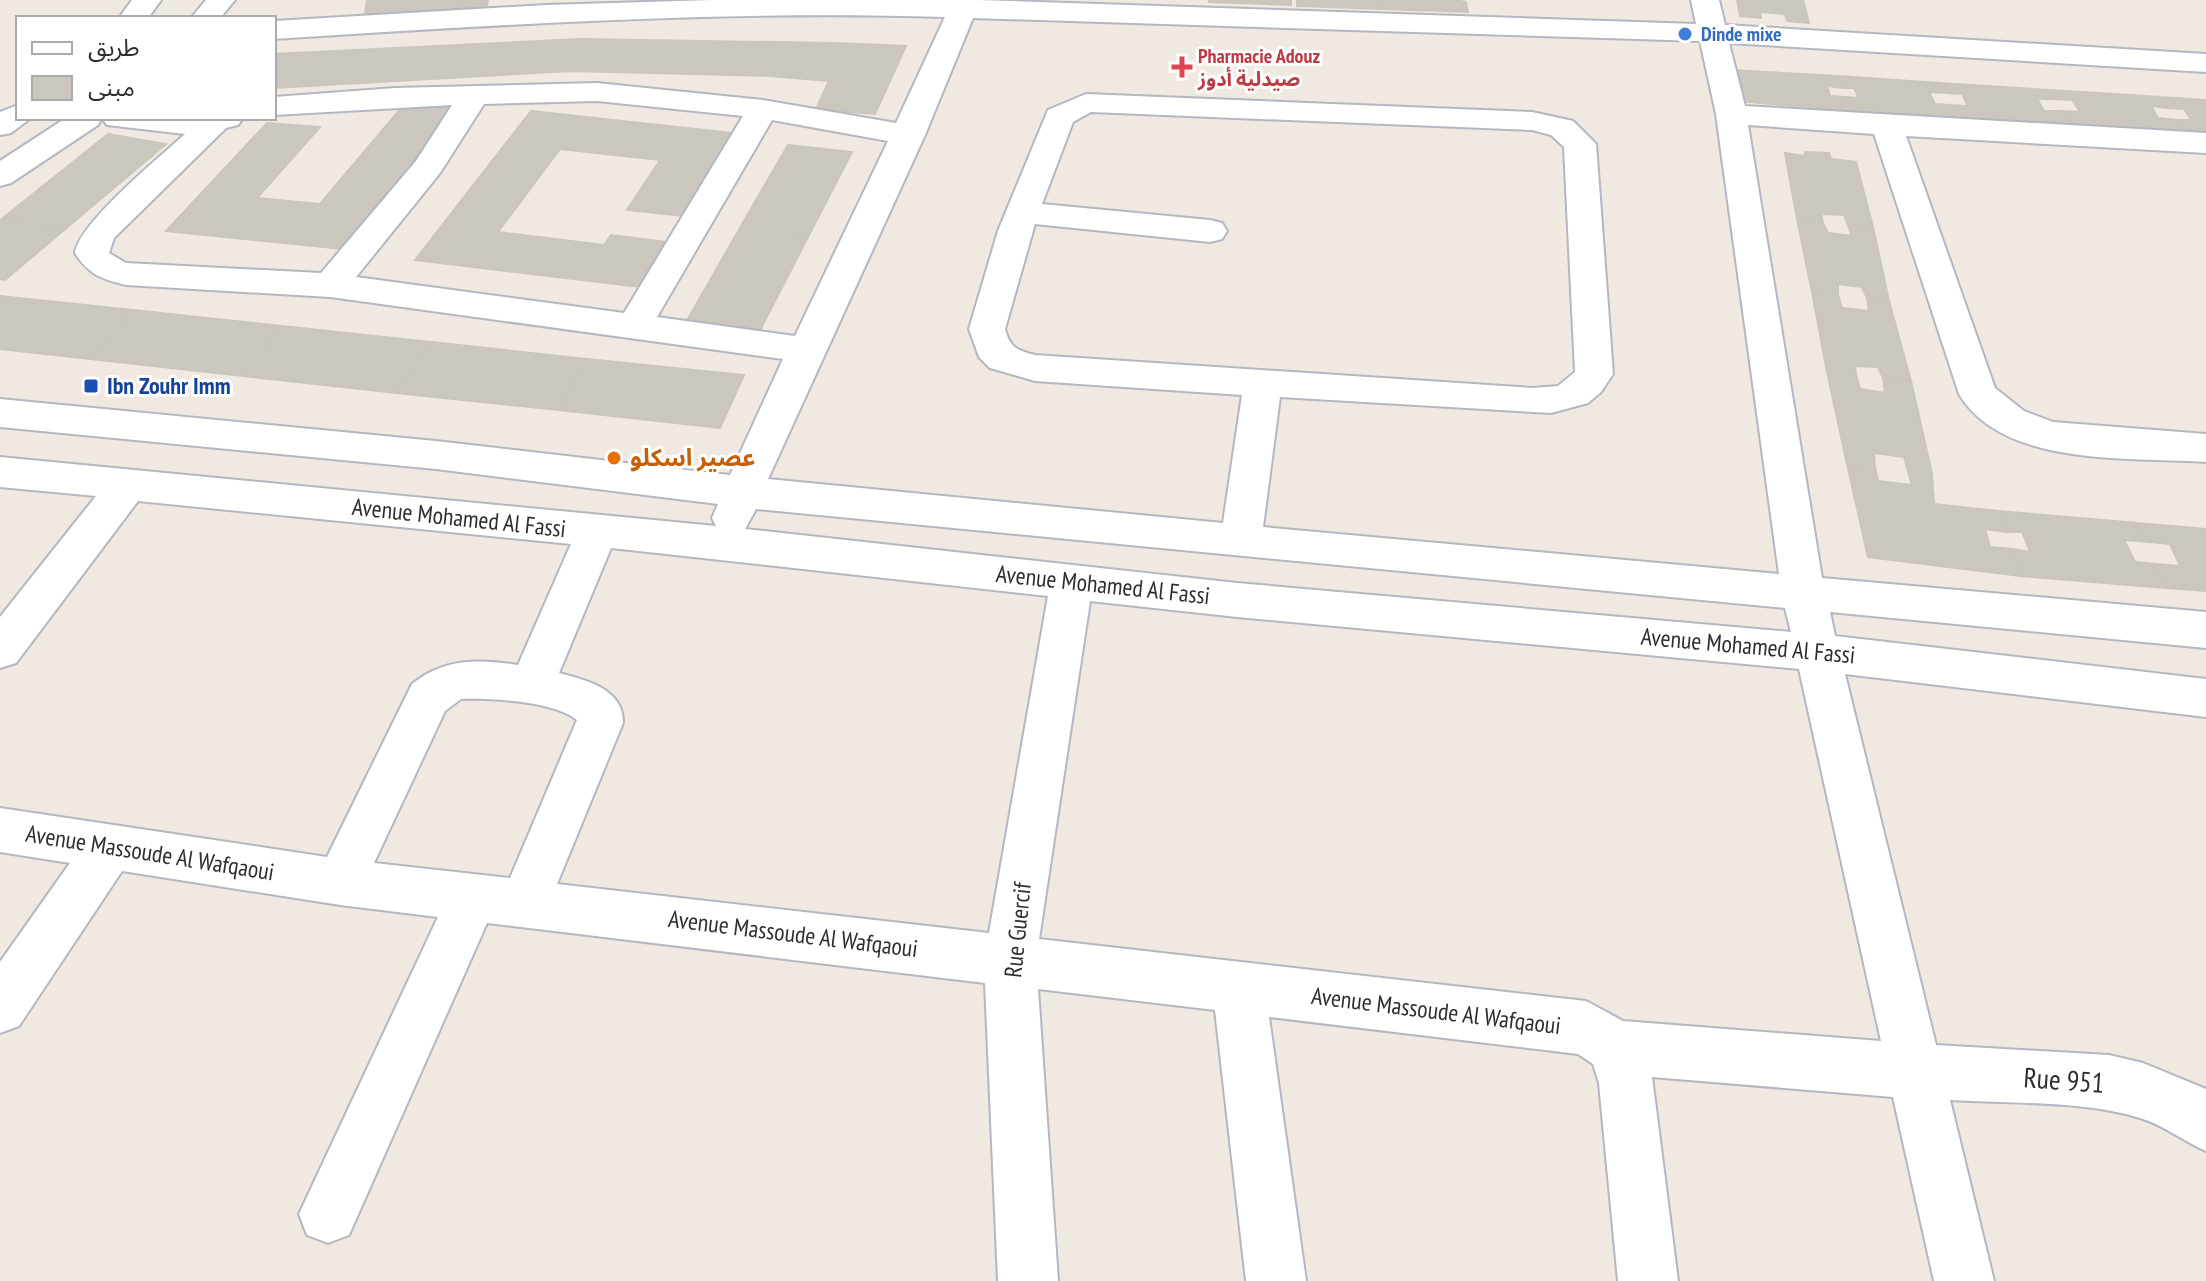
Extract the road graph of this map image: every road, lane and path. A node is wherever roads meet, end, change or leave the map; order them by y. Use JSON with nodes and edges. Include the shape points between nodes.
{"nodes":[{"id":1,"x":147,"y":0,"type":"edge"},
{"id":2,"x":221,"y":0,"type":"edge"},
{"id":3,"x":963,"y":6,"type":"edge"},
{"id":4,"x":544,"y":7,"type":"edge"},
{"id":5,"x":1573,"y":14,"type":"edge"},
{"id":6,"x":135,"y":16,"type":"edge"},
{"id":7,"x":207,"y":16,"type":"edge"},
{"id":8,"x":1708,"y":16,"type":"edge"},
{"id":9,"x":276,"y":30,"type":"edge"},
{"id":10,"x":2206,"y":63,"type":"edge"},
{"id":11,"x":474,"y":95,"type":"junction"},
{"id":12,"x":276,"y":106,"type":"edge"},
{"id":13,"x":763,"y":109,"type":"junction"},
{"id":14,"x":1731,"y":114,"type":"junction"},
{"id":15,"x":84,"y":120,"type":"edge"},
{"id":16,"x":138,"y":120,"type":"edge"},
{"id":17,"x":221,"y":120,"type":"edge"},
{"id":18,"x":1887,"y":126,"type":"junction"},
{"id":19,"x":909,"y":135,"type":"junction"},
{"id":20,"x":2206,"y":143,"type":"edge"},
{"id":21,"x":0,"y":176,"type":"edge"},
{"id":22,"x":1023,"y":212,"type":"junction"},
{"id":23,"x":1210,"y":231,"type":"dead end"},
{"id":24,"x":330,"y":285,"type":"junction"},
{"id":25,"x":634,"y":326,"type":"junction"},
{"id":26,"x":806,"y":350,"type":"junction"},
{"id":27,"x":1263,"y":383,"type":"junction"},
{"id":28,"x":0,"y":413,"type":"edge"},
{"id":29,"x":2206,"y":448,"type":"edge"},
{"id":30,"x":0,"y":472,"type":"edge"},
{"id":31,"x":127,"y":486,"type":"junction"},
{"id":32,"x":743,"y":492,"type":"junction"},
{"id":33,"x":597,"y":532,"type":"junction"},
{"id":34,"x":1241,"y":539,"type":"junction"},
{"id":35,"x":722,"y":543,"type":"junction"},
{"id":36,"x":1072,"y":582,"type":"junction"},
{"id":37,"x":1803,"y":591,"type":"junction"},
{"id":38,"x":2206,"y":630,"type":"edge"},
{"id":39,"x":0,"y":650,"type":"edge"},
{"id":40,"x":1815,"y":652,"type":"junction"},
{"id":41,"x":532,"y":685,"type":"junction"},
{"id":42,"x":2206,"y":698,"type":"edge"},
{"id":43,"x":0,"y":830,"type":"edge"},
{"id":44,"x":110,"y":847,"type":"junction"},
{"id":45,"x":340,"y":882,"type":"junction"},
{"id":46,"x":498,"y":900,"type":"junction"},
{"id":47,"x":1010,"y":960,"type":"junction"},
{"id":48,"x":1239,"y":988,"type":"junction"},
{"id":49,"x":0,"y":1007,"type":"edge"},
{"id":50,"x":1601,"y":1038,"type":"junction"},
{"id":51,"x":1914,"y":1071,"type":"junction"},
{"id":52,"x":2206,"y":1123,"type":"edge"},
{"id":53,"x":328,"y":1214,"type":"dead end"},
{"id":54,"x":1028,"y":1281,"type":"edge"},
{"id":55,"x":1276,"y":1281,"type":"edge"},
{"id":56,"x":1648,"y":1281,"type":"edge"},
{"id":57,"x":1964,"y":1281,"type":"edge"}],
"edges":[{"from":1,"to":6,"type":"street"},
{"from":2,"to":7,"type":"street"},
{"from":3,"to":4,"type":"street"},
{"from":3,"to":5,"type":"street"},
{"from":3,"to":19,"type":"street"},
{"from":4,"to":9,"type":"street"},
{"from":5,"to":8,"type":"street"},
{"from":8,"to":10,"type":"street"},
{"from":8,"to":14,"type":"street"},
{"from":11,"to":12,"type":"street"},
{"from":11,"to":13,"type":"street","via":[[597,92]]},
{"from":11,"to":24,"type":"street","via":[[429,166]]},
{"from":13,"to":19,"type":"street"},
{"from":13,"to":25,"type":"street"},
{"from":14,"to":18,"type":"street"},
{"from":14,"to":37,"type":"street"},
{"from":15,"to":21,"type":"street"},
{"from":16,"to":17,"type":"street"},
{"from":17,"to":24,"type":"street","via":[[102,231],[92,253],[111,270],[149,277]]},
{"from":18,"to":20,"type":"street"},
{"from":18,"to":29,"type":"street","via":[[1978,394],[2002,417],[2034,431]]},
{"from":19,"to":26,"type":"street"},
{"from":22,"to":23,"type":"street"},
{"from":22,"to":27,"type":"street","via":[[987,329],[992,348],[1003,359],[1035,368]]},
{"from":22,"to":27,"type":"street","via":[[1059,117],[1086,103],[1532,121],[1562,128],[1580,144],[1594,374],[1584,390],[1532,401]]},
{"from":24,"to":25,"type":"street"},
{"from":25,"to":26,"type":"street"},
{"from":26,"to":32,"type":"street"},
{"from":27,"to":34,"type":"street"},
{"from":28,"to":32,"type":"street","via":[[436,455]]},
{"from":30,"to":31,"type":"street","name":"Avenue Mohamed Al Fassi"},
{"from":31,"to":33,"type":"street","name":"Avenue Mohamed Al Fassi"},
{"from":31,"to":39,"type":"street"},
{"from":32,"to":34,"type":"street"},
{"from":32,"to":35,"type":"street"},
{"from":33,"to":35,"type":"street","name":"Avenue Mohamed Al Fassi"},
{"from":33,"to":41,"type":"street"},
{"from":34,"to":37,"type":"street"},
{"from":35,"to":36,"type":"street","name":"Avenue Mohamed Al Fassi"},
{"from":36,"to":40,"type":"street","name":"Avenue Mohamed Al Fassi"},
{"from":36,"to":47,"type":"street","name":"Rue Guercif"},
{"from":37,"to":38,"type":"street"},
{"from":37,"to":40,"type":"street"},
{"from":40,"to":42,"type":"street","name":"Avenue Mohamed Al Fassi"},
{"from":40,"to":51,"type":"street"},
{"from":41,"to":45,"type":"street","via":[[459,680],[428,698]]},
{"from":41,"to":46,"type":"street","via":[[587,701],[596,706],[601,721]]},
{"from":43,"to":44,"type":"street","name":"Avenue Massoude Al Wafqaoui"},
{"from":44,"to":45,"type":"street","name":"Avenue Massoude Al Wafqaoui"},
{"from":44,"to":49,"type":"street"},
{"from":45,"to":46,"type":"street","name":"Avenue Massoude Al Wafqaoui"},
{"from":46,"to":47,"type":"street","name":"Avenue Massoude Al Wafqaoui"},
{"from":46,"to":53,"type":"street"},
{"from":47,"to":48,"type":"street","name":"Avenue Massoude Al Wafqaoui"},
{"from":47,"to":54,"type":"street","name":"Rue Guercif"},
{"from":48,"to":50,"type":"street","name":"Avenue Massoude Al Wafqaoui"},
{"from":48,"to":55,"type":"street"},
{"from":50,"to":51,"type":"street","name":"Avenue Massoude Al Wafqaoui"},
{"from":50,"to":56,"type":"street","via":[[1626,1083]]},
{"from":51,"to":52,"type":"street","name":"Rue 951","via":[[2109,1082],[2187,1109]]},
{"from":51,"to":57,"type":"street"}]}
